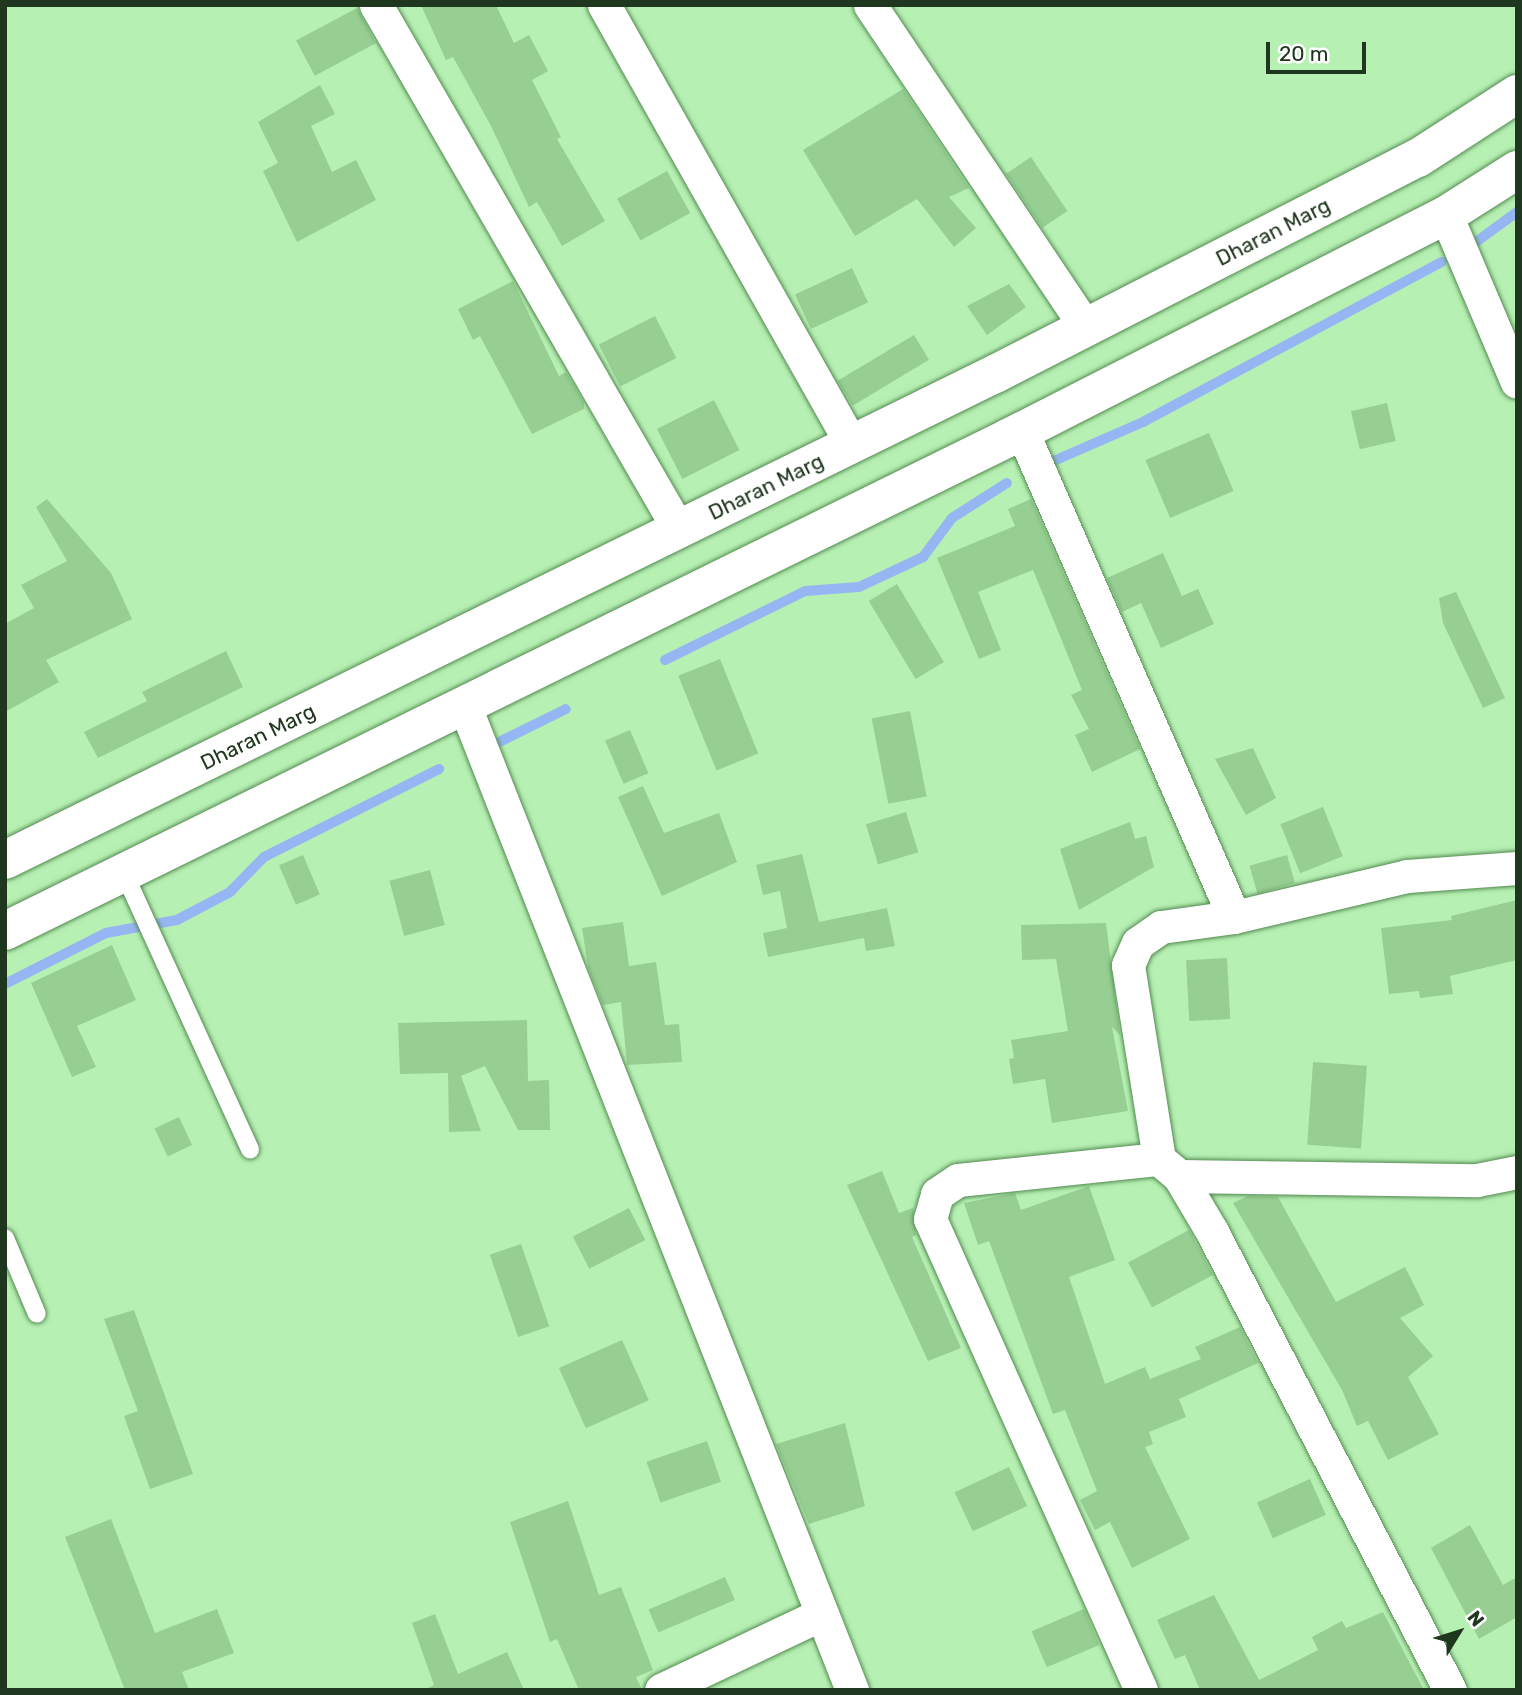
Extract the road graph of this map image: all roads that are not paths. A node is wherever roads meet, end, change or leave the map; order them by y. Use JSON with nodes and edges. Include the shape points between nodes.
{"nodes":[{"id":1,"x":376,"y":5,"type":"edge"},
{"id":2,"x":604,"y":5,"type":"edge"},
{"id":3,"x":870,"y":5,"type":"edge"},
{"id":4,"x":1517,"y":94,"type":"edge"},
{"id":5,"x":1517,"y":170,"type":"edge"},
{"id":6,"x":1446,"y":215,"type":"junction"},
{"id":7,"x":1086,"y":328,"type":"junction"},
{"id":8,"x":1517,"y":383,"type":"edge"},
{"id":9,"x":1022,"y":431,"type":"junction"},
{"id":10,"x":852,"y":445,"type":"junction"},
{"id":11,"x":679,"y":530,"type":"junction"},
{"id":12,"x":464,"y":704,"type":"junction"},
{"id":13,"x":5,"y":859,"type":"edge"},
{"id":14,"x":1517,"y":868,"type":"edge"},
{"id":15,"x":124,"y":873,"type":"junction"},
{"id":16,"x":1234,"y":917,"type":"junction"},
{"id":17,"x":5,"y":931,"type":"edge"},
{"id":18,"x":250,"y":1150,"type":"dead end"},
{"id":19,"x":1169,"y":1167,"type":"junction"},
{"id":20,"x":1517,"y":1172,"type":"edge"},
{"id":21,"x":5,"y":1238,"type":"edge"},
{"id":22,"x":37,"y":1314,"type":"dead end"},
{"id":23,"x":822,"y":1614,"type":"junction"},
{"id":24,"x":661,"y":1690,"type":"edge"},
{"id":25,"x":852,"y":1690,"type":"edge"},
{"id":26,"x":1141,"y":1690,"type":"edge"},
{"id":27,"x":1450,"y":1690,"type":"edge"}],
"edges":[{"from":1,"to":11,"type":"street"},
{"from":2,"to":10,"type":"street"},
{"from":3,"to":7,"type":"street"},
{"from":4,"to":7,"type":"main road","name":"Dharan Marg","via":[[1418,158]]},
{"from":5,"to":6,"type":"main road"},
{"from":6,"to":8,"type":"street"},
{"from":6,"to":9,"type":"main road"},
{"from":7,"to":10,"type":"main road","name":"Dharan Marg"},
{"from":9,"to":12,"type":"main road"},
{"from":9,"to":16,"type":"street"},
{"from":10,"to":11,"type":"main road","name":"Dharan Marg"},
{"from":11,"to":13,"type":"main road","name":"Dharan Marg"},
{"from":12,"to":15,"type":"main road"},
{"from":12,"to":23,"type":"street"},
{"from":14,"to":16,"type":"street","via":[[1407,876]]},
{"from":15,"to":17,"type":"main road"},
{"from":15,"to":18,"type":"lane"},
{"from":16,"to":19,"type":"street","via":[[1161,927],[1138,943],[1128,965]]},
{"from":19,"to":20,"type":"street","via":[[1477,1180]]},
{"from":19,"to":26,"type":"street","via":[[957,1180],[937,1194],[930,1219]]},
{"from":19,"to":27,"type":"street"},
{"from":21,"to":22,"type":"lane"},
{"from":23,"to":24,"type":"street"},
{"from":23,"to":25,"type":"street"}]}
